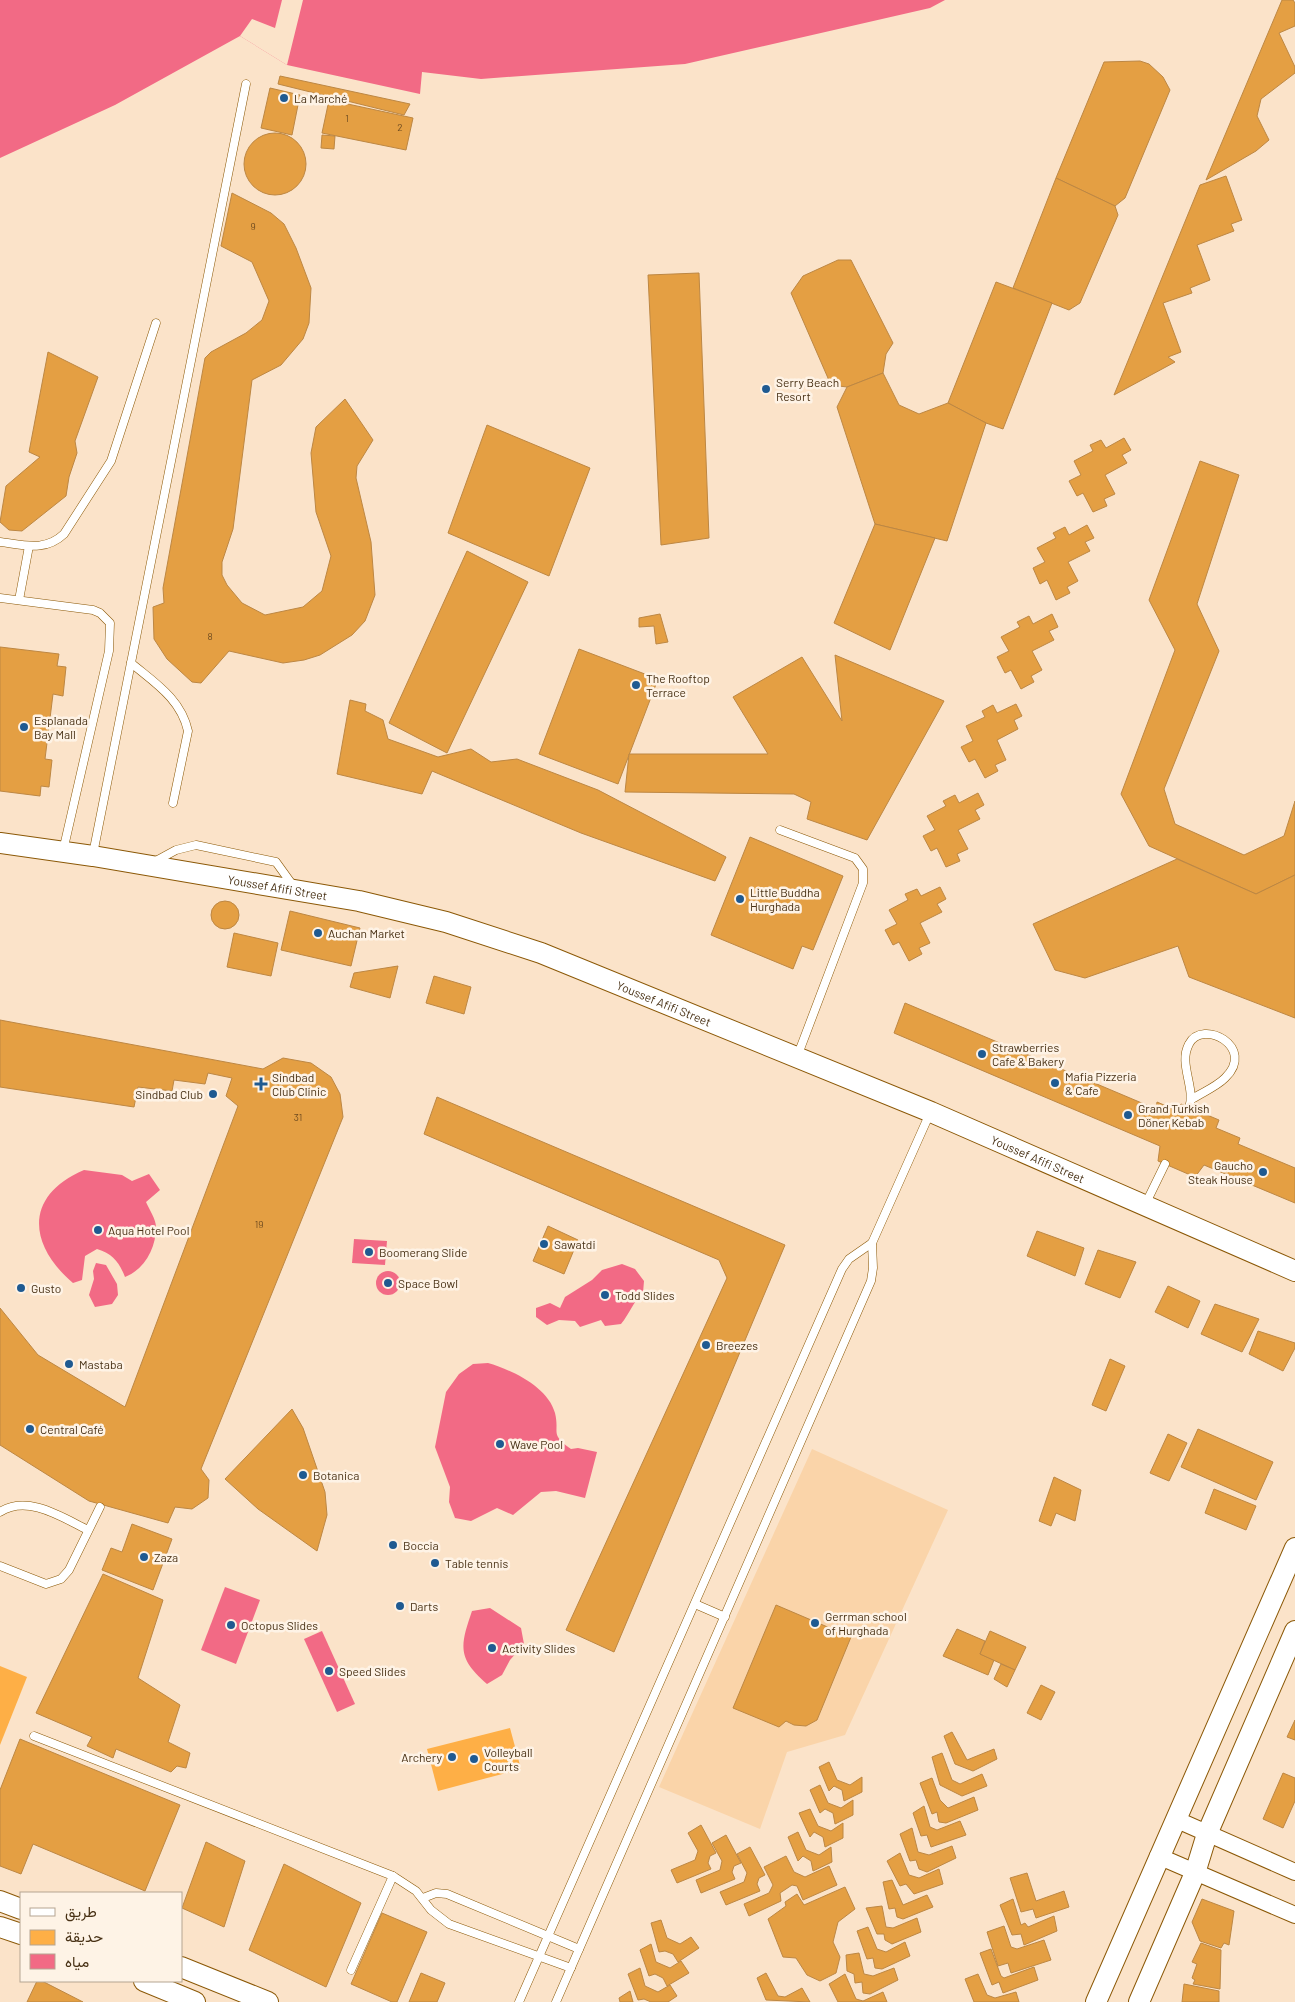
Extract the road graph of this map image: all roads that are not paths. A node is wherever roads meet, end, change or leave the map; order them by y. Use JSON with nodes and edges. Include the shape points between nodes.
{"nodes":[{"id":1,"x":246,"y":84,"type":"dead end"},
{"id":2,"x":156,"y":323,"type":"dead end"},
{"id":3,"x":0,"y":542,"type":"edge"},
{"id":4,"x":29,"y":546,"type":"junction"},
{"id":5,"x":0,"y":598,"type":"edge"},
{"id":6,"x":19,"y":600,"type":"junction"},
{"id":7,"x":131,"y":663,"type":"junction"},
{"id":8,"x":173,"y":803,"type":"dead end"},
{"id":9,"x":780,"y":830,"type":"dead end"},
{"id":10,"x":0,"y":843,"type":"edge"},
{"id":11,"x":63,"y":851,"type":"junction"},
{"id":12,"x":93,"y":856,"type":"junction"},
{"id":13,"x":148,"y":865,"type":"junction"},
{"id":14,"x":297,"y":890,"type":"junction"},
{"id":15,"x":797,"y":1057,"type":"junction"},
{"id":16,"x":1192,"y":1099,"type":"junction"},
{"id":17,"x":1189,"y":1108,"type":"dead end"},
{"id":18,"x":931,"y":1112,"type":"junction"},
{"id":19,"x":1165,"y":1164,"type":"dead end"},
{"id":20,"x":1145,"y":1204,"type":"junction"},
{"id":21,"x":872,"y":1242,"type":"junction"},
{"id":22,"x":1295,"y":1271,"type":"edge"},
{"id":23,"x":100,"y":1507,"type":"dead end"},
{"id":24,"x":0,"y":1512,"type":"edge"},
{"id":25,"x":88,"y":1530,"type":"junction"},
{"id":26,"x":1295,"y":1548,"type":"edge"},
{"id":27,"x":0,"y":1566,"type":"edge"},
{"id":28,"x":695,"y":1604,"type":"junction"},
{"id":29,"x":725,"y":1617,"type":"junction"},
{"id":30,"x":1295,"y":1631,"type":"edge"},
{"id":31,"x":34,"y":1736,"type":"dead end"},
{"id":32,"x":1175,"y":1819,"type":"junction"},
{"id":33,"x":1207,"y":1834,"type":"junction"},
{"id":34,"x":1158,"y":1856,"type":"junction"},
{"id":35,"x":1295,"y":1872,"type":"edge"},
{"id":36,"x":1195,"y":1873,"type":"junction"},
{"id":37,"x":392,"y":1876,"type":"junction"},
{"id":38,"x":423,"y":1898,"type":"junction"},
{"id":39,"x":0,"y":1901,"type":"edge"},
{"id":40,"x":20,"y":1908,"type":"edge"},
{"id":41,"x":1295,"y":1915,"type":"edge"},
{"id":42,"x":0,"y":1927,"type":"edge"},
{"id":43,"x":20,"y":1934,"type":"edge"},
{"id":44,"x":549,"y":1938,"type":"junction"},
{"id":45,"x":579,"y":1950,"type":"junction"},
{"id":46,"x":540,"y":1956,"type":"junction"},
{"id":47,"x":182,"y":1967,"type":"edge"},
{"id":48,"x":571,"y":1968,"type":"junction"},
{"id":49,"x":351,"y":1970,"type":"dead end"},
{"id":50,"x":146,"y":1982,"type":"edge"},
{"id":51,"x":172,"y":1997,"type":"edge"},
{"id":52,"x":195,"y":2002,"type":"edge"},
{"id":53,"x":268,"y":2002,"type":"edge"},
{"id":54,"x":519,"y":2002,"type":"edge"},
{"id":55,"x":556,"y":2002,"type":"edge"},
{"id":56,"x":1096,"y":2002,"type":"edge"},
{"id":57,"x":1138,"y":2002,"type":"edge"}],
"edges":[{"from":1,"to":7,"type":"lane"},
{"from":2,"to":4,"type":"lane","via":[[111,461],[64,534],[48,545]]},
{"from":3,"to":4,"type":"lane"},
{"from":4,"to":6,"type":"lane"},
{"from":5,"to":6,"type":"lane"},
{"from":6,"to":11,"type":"lane","via":[[93,610],[110,623],[109,651]]},
{"from":7,"to":8,"type":"lane","via":[[176,701],[186,724],[188,731]]},
{"from":7,"to":12,"type":"lane"},
{"from":9,"to":15,"type":"lane","via":[[855,858],[863,869],[863,883]]},
{"from":10,"to":11,"type":"street","name":"Youssef Afifi Street"},
{"from":11,"to":12,"type":"street","name":"Youssef Afifi Street"},
{"from":12,"to":13,"type":"street","name":"Youssef Afifi Street"},
{"from":13,"to":14,"type":"street","name":"Youssef Afifi Street"},
{"from":13,"to":14,"type":"lane","via":[[176,850],[196,845],[276,862]]},
{"from":14,"to":15,"type":"street","name":"Youssef Afifi Street","via":[[446,922],[532,950]]},
{"from":15,"to":18,"type":"street","name":"Youssef Afifi Street"},
{"from":16,"to":16,"type":"lane","via":[[1186,1068],[1190,1041],[1212,1034],[1223,1037],[1236,1058],[1232,1069],[1225,1079]]},
{"from":16,"to":17,"type":"lane"},
{"from":18,"to":20,"type":"street","name":"Youssef Afifi Street"},
{"from":18,"to":21,"type":"lane"},
{"from":19,"to":20,"type":"lane"},
{"from":20,"to":22,"type":"street","name":"Youssef Afifi Street"},
{"from":21,"to":28,"type":"lane","via":[[849,1259],[842,1270]]},
{"from":21,"to":29,"type":"lane","via":[[871,1281]]},
{"from":23,"to":25,"type":"lane"},
{"from":24,"to":25,"type":"lane","via":[[22,1506],[40,1507]]},
{"from":25,"to":27,"type":"lane","via":[[69,1570],[61,1579],[46,1584]]},
{"from":26,"to":32,"type":"street"},
{"from":28,"to":29,"type":"lane"},
{"from":28,"to":44,"type":"lane"},
{"from":29,"to":45,"type":"lane"},
{"from":30,"to":33,"type":"street"},
{"from":31,"to":37,"type":"lane"},
{"from":32,"to":33,"type":"street"},
{"from":32,"to":34,"type":"street"},
{"from":33,"to":35,"type":"street"},
{"from":33,"to":36,"type":"street"},
{"from":34,"to":36,"type":"street"},
{"from":34,"to":56,"type":"street"},
{"from":36,"to":41,"type":"street"},
{"from":36,"to":57,"type":"street"},
{"from":37,"to":38,"type":"lane"},
{"from":37,"to":49,"type":"lane"},
{"from":38,"to":44,"type":"lane","via":[[447,1894]]},
{"from":38,"to":46,"type":"lane","via":[[431,1910],[450,1924]]},
{"from":39,"to":40,"type":"street"},
{"from":42,"to":43,"type":"street"},
{"from":44,"to":45,"type":"lane"},
{"from":44,"to":46,"type":"lane"},
{"from":45,"to":48,"type":"lane"},
{"from":46,"to":48,"type":"lane"},
{"from":46,"to":54,"type":"lane"},
{"from":47,"to":53,"type":"street"},
{"from":48,"to":55,"type":"lane"},
{"from":50,"to":51,"type":"street"},
{"from":51,"to":52,"type":"street"}]}
